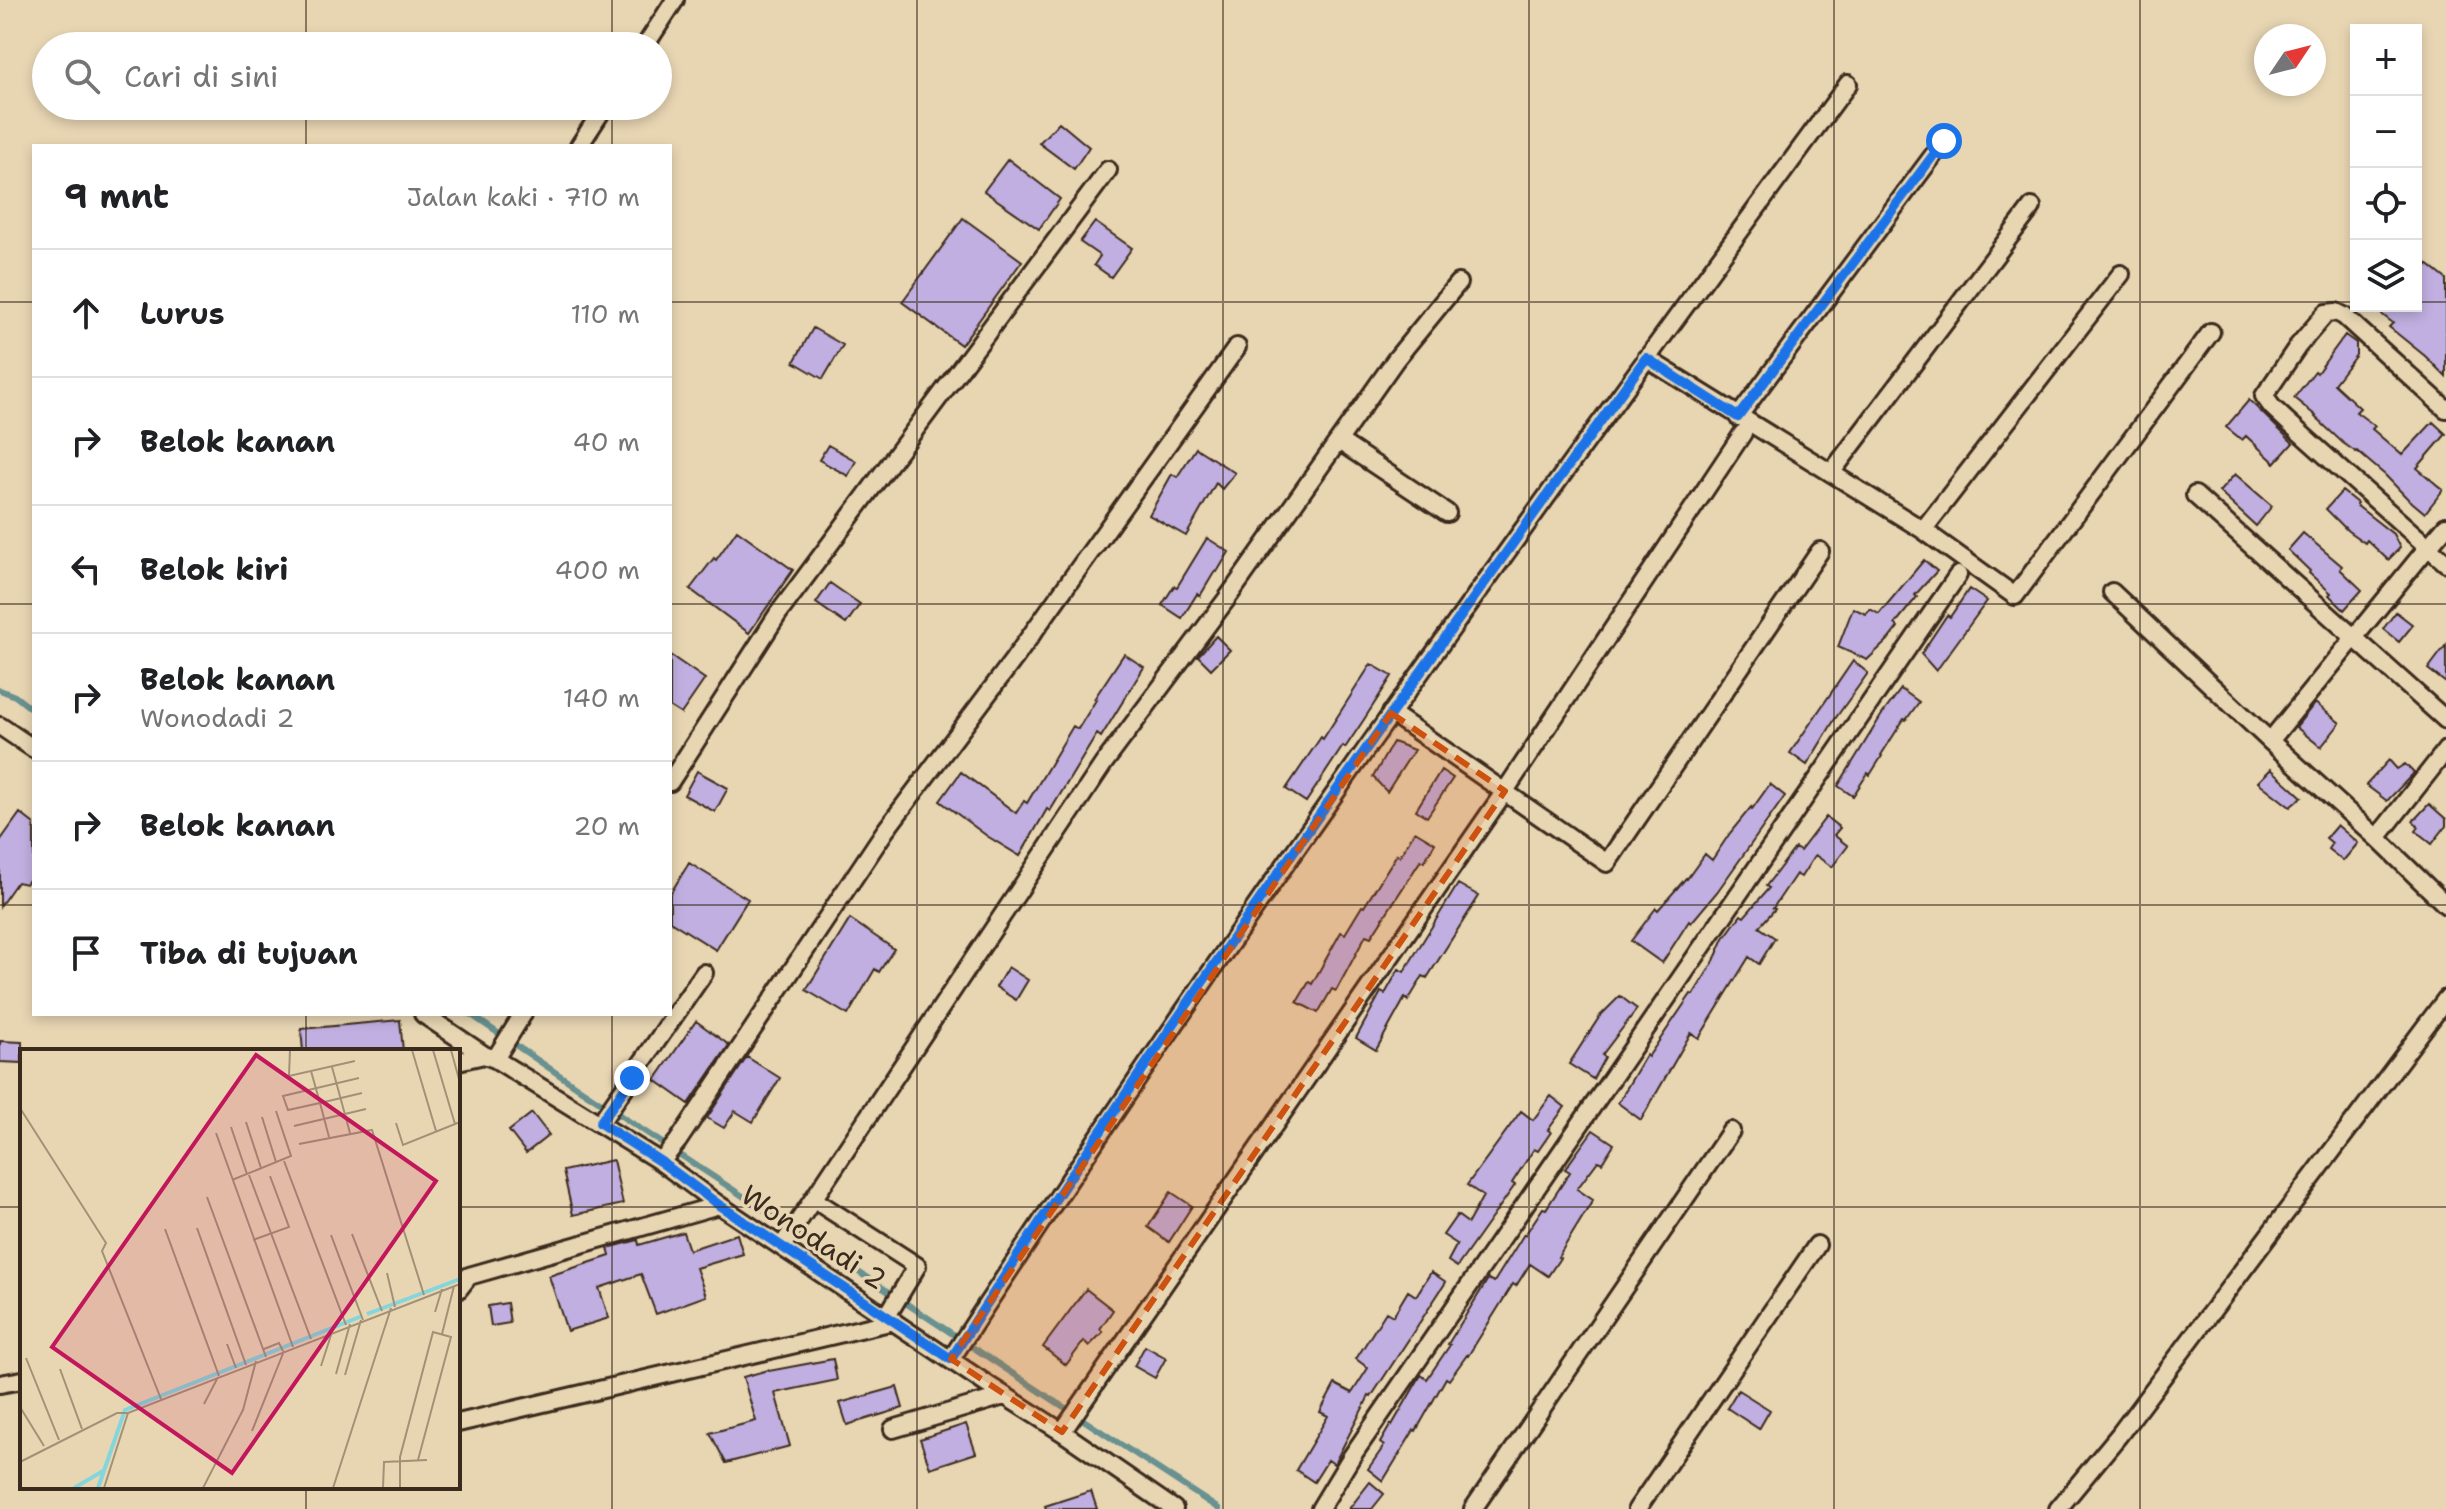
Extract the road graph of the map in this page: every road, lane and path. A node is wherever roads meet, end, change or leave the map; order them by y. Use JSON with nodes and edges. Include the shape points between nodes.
{"nodes":[{"id":1,"x":675,"y":0,"type":"edge"},
{"id":2,"x":654,"y":32,"type":"edge"},
{"id":3,"x":1848,"y":84,"type":"dead end"},
{"id":4,"x":596,"y":120,"type":"edge"},
{"id":5,"x":1944,"y":141,"type":"dead end"},
{"id":6,"x":580,"y":144,"type":"edge"},
{"id":7,"x":1108,"y":170,"type":"dead end"},
{"id":8,"x":2032,"y":207,"type":"dead end"},
{"id":9,"x":2121,"y":274,"type":"dead end"},
{"id":10,"x":1458,"y":283,"type":"dead end"},
{"id":11,"x":2211,"y":332,"type":"dead end"},
{"id":12,"x":1237,"y":347,"type":"dead end"},
{"id":13,"x":1646,"y":358,"type":"junction"},
{"id":14,"x":2446,"y":409,"type":"edge"},
{"id":15,"x":1740,"y":425,"type":"junction"},
{"id":16,"x":1339,"y":441,"type":"junction"},
{"id":17,"x":1831,"y":473,"type":"junction"},
{"id":18,"x":2195,"y":495,"type":"dead end"},
{"id":19,"x":1447,"y":513,"type":"dead end"},
{"id":20,"x":2446,"y":526,"type":"edge"},
{"id":21,"x":1923,"y":530,"type":"junction"},
{"id":22,"x":2428,"y":547,"type":"junction"},
{"id":23,"x":1820,"y":551,"type":"dead end"},
{"id":24,"x":2446,"y":563,"type":"edge"},
{"id":25,"x":1958,"y":575,"type":"dead end"},
{"id":26,"x":2112,"y":592,"type":"dead end"},
{"id":27,"x":2354,"y":639,"type":"junction"},
{"id":28,"x":1391,"y":713,"type":"junction"},
{"id":29,"x":2446,"y":720,"type":"edge"},
{"id":30,"x":0,"y":726,"type":"edge"},
{"id":31,"x":2270,"y":741,"type":"junction"},
{"id":32,"x":32,"y":748,"type":"edge"},
{"id":33,"x":2446,"y":750,"type":"edge"},
{"id":34,"x":672,"y":779,"type":"edge"},
{"id":35,"x":1505,"y":791,"type":"junction"},
{"id":36,"x":2377,"y":838,"type":"junction"},
{"id":37,"x":2446,"y":905,"type":"edge"},
{"id":38,"x":704,"y":973,"type":"dead end"},
{"id":39,"x":2446,"y":999,"type":"edge"},
{"id":40,"x":427,"y":1016,"type":"edge"},
{"id":41,"x":522,"y":1016,"type":"edge"},
{"id":42,"x":498,"y":1049,"type":"junction"},
{"id":43,"x":460,"y":1060,"type":"edge"},
{"id":44,"x":608,"y":1113,"type":"junction"},
{"id":45,"x":1731,"y":1131,"type":"dead end"},
{"id":46,"x":668,"y":1152,"type":"junction"},
{"id":47,"x":813,"y":1199,"type":"junction"},
{"id":48,"x":719,"y":1205,"type":"junction"},
{"id":49,"x":785,"y":1242,"type":"junction"},
{"id":50,"x":1817,"y":1245,"type":"dead end"},
{"id":51,"x":460,"y":1287,"type":"edge"},
{"id":52,"x":891,"y":1314,"type":"junction"},
{"id":53,"x":958,"y":1348,"type":"junction"},
{"id":54,"x":20,"y":1380,"type":"edge"},
{"id":55,"x":0,"y":1384,"type":"edge"},
{"id":56,"x":1004,"y":1396,"type":"junction"},
{"id":57,"x":1071,"y":1419,"type":"junction"},
{"id":58,"x":460,"y":1422,"type":"edge"},
{"id":59,"x":893,"y":1429,"type":"dead end"},
{"id":60,"x":1174,"y":1509,"type":"edge"},
{"id":61,"x":1320,"y":1509,"type":"edge"},
{"id":62,"x":1473,"y":1509,"type":"edge"},
{"id":63,"x":1637,"y":1509,"type":"edge"},
{"id":64,"x":2058,"y":1509,"type":"edge"}],
"edges":[{"from":1,"to":2,"type":"street"},
{"from":3,"to":13,"type":"street"},
{"from":4,"to":6,"type":"street"},
{"from":5,"to":15,"type":"street"},
{"from":7,"to":34,"type":"street","via":[[778,614]]},
{"from":8,"to":17,"type":"street"},
{"from":9,"to":21,"type":"street"},
{"from":10,"to":16,"type":"street"},
{"from":11,"to":21,"type":"street","via":[[2015,596]]},
{"from":12,"to":46,"type":"street","via":[[885,831]]},
{"from":13,"to":15,"type":"street"},
{"from":13,"to":28,"type":"street"},
{"from":14,"to":22,"type":"street","via":[[2336,312],[2326,313],[2305,337],[2264,396]]},
{"from":15,"to":17,"type":"street"},
{"from":15,"to":35,"type":"street"},
{"from":16,"to":19,"type":"street"},
{"from":16,"to":47,"type":"street","via":[[1104,763]]},
{"from":17,"to":21,"type":"street"},
{"from":18,"to":27,"type":"street"},
{"from":20,"to":22,"type":"street"},
{"from":22,"to":24,"type":"street"},
{"from":22,"to":27,"type":"street"},
{"from":23,"to":35,"type":"street","via":[[1607,863]]},
{"from":25,"to":61,"type":"street"},
{"from":26,"to":31,"type":"street"},
{"from":27,"to":29,"type":"street"},
{"from":27,"to":31,"type":"street"},
{"from":28,"to":35,"type":"street"},
{"from":28,"to":53,"type":"street"},
{"from":30,"to":32,"type":"street"},
{"from":31,"to":36,"type":"street"},
{"from":33,"to":36,"type":"street"},
{"from":35,"to":57,"type":"street"},
{"from":36,"to":37,"type":"street"},
{"from":38,"to":44,"type":"street"},
{"from":39,"to":64,"type":"street"},
{"from":40,"to":42,"type":"street","name":"Wonodadi 2"},
{"from":41,"to":42,"type":"street"},
{"from":42,"to":43,"type":"street"},
{"from":42,"to":44,"type":"street","name":"Wonodadi 2"},
{"from":44,"to":46,"type":"street","name":"Wonodadi 2"},
{"from":45,"to":62,"type":"street"},
{"from":46,"to":48,"type":"street","name":"Wonodadi 2"},
{"from":47,"to":49,"type":"street"},
{"from":47,"to":52,"type":"street","via":[[917,1266]]},
{"from":48,"to":49,"type":"street","name":"Wonodadi 2"},
{"from":48,"to":51,"type":"street","via":[[469,1276]]},
{"from":49,"to":52,"type":"street","name":"Wonodadi 2"},
{"from":50,"to":63,"type":"street"},
{"from":52,"to":53,"type":"street","name":"Wonodadi 2"},
{"from":52,"to":58,"type":"street"},
{"from":53,"to":56,"type":"street","name":"Wonodadi 2"},
{"from":54,"to":55,"type":"street"},
{"from":56,"to":57,"type":"street","name":"Wonodadi 2"},
{"from":56,"to":59,"type":"street"},
{"from":57,"to":60,"type":"street","name":"Wonodadi 2"}]}
